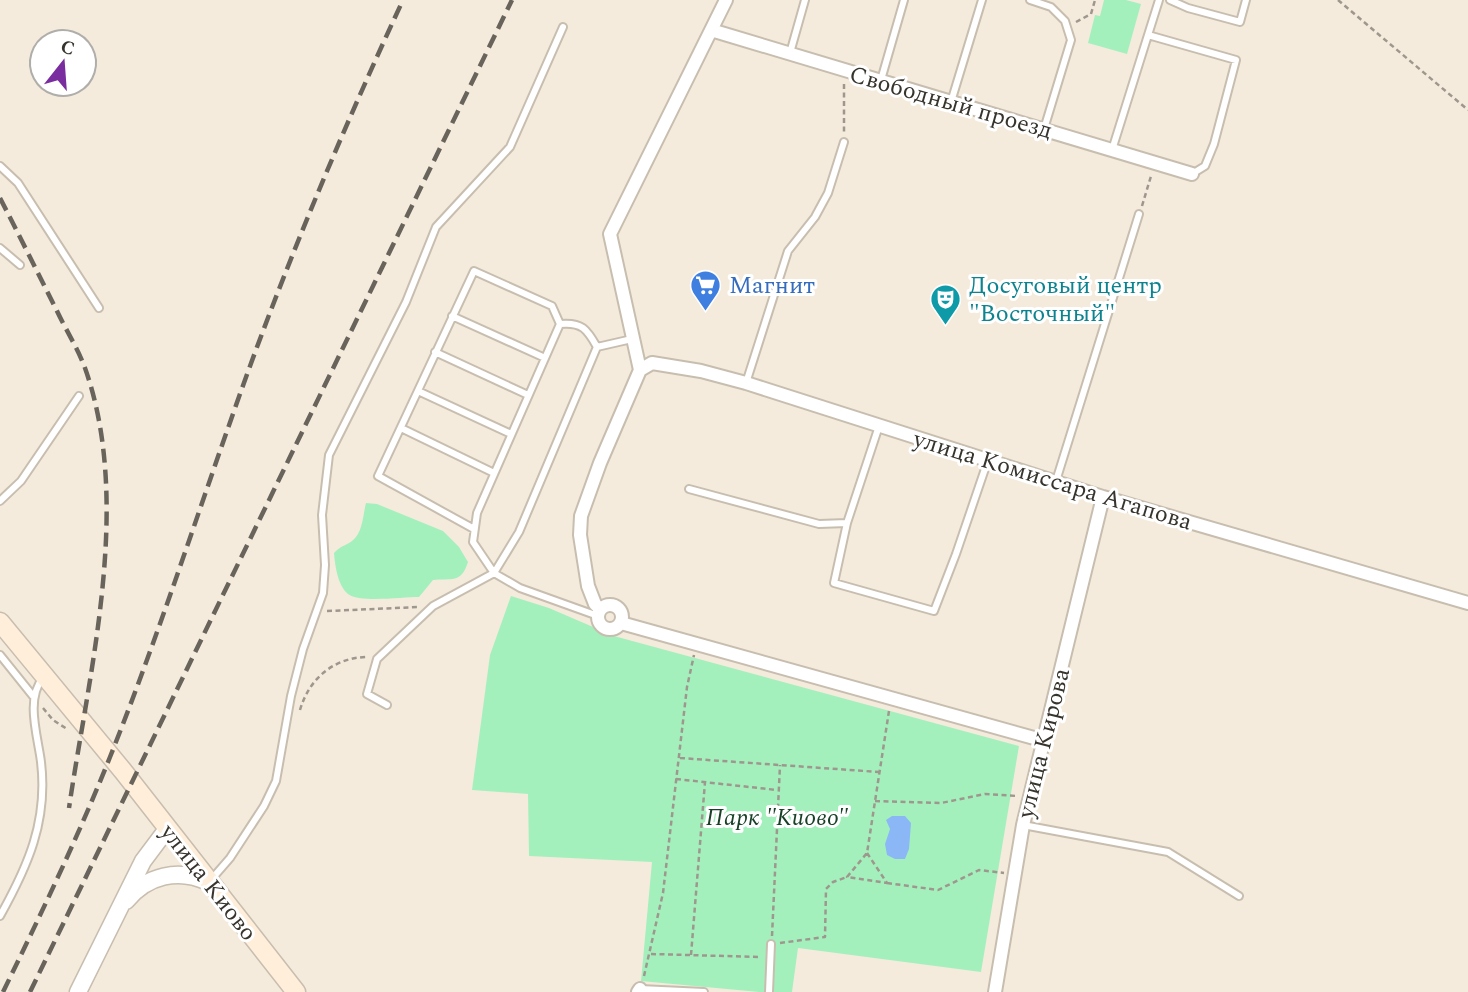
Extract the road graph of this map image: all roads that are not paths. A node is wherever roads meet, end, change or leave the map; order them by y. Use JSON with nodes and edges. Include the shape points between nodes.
{"nodes":[{"id":1,"x":726,"y":0,"type":"edge"},
{"id":2,"x":805,"y":0,"type":"edge"},
{"id":3,"x":904,"y":0,"type":"edge"},
{"id":4,"x":982,"y":0,"type":"edge"},
{"id":5,"x":1030,"y":0,"type":"edge"},
{"id":6,"x":1158,"y":0,"type":"edge"},
{"id":7,"x":1170,"y":0,"type":"edge"},
{"id":8,"x":1246,"y":0,"type":"edge"},
{"id":9,"x":563,"y":27,"type":"dead end"},
{"id":10,"x":711,"y":30,"type":"junction"},
{"id":11,"x":1149,"y":34,"type":"junction"},
{"id":12,"x":790,"y":53,"type":"junction"},
{"id":13,"x":881,"y":82,"type":"junction"},
{"id":14,"x":951,"y":102,"type":"junction"},
{"id":15,"x":1044,"y":129,"type":"junction"},
{"id":16,"x":845,"y":142,"type":"road end"},
{"id":17,"x":1112,"y":150,"type":"junction"},
{"id":18,"x":0,"y":166,"type":"edge"},
{"id":19,"x":1192,"y":174,"type":"joint"},
{"id":20,"x":1139,"y":214,"type":"road end"},
{"id":21,"x":0,"y":248,"type":"edge"},
{"id":22,"x":20,"y":265,"type":"dead end"},
{"id":23,"x":99,"y":308,"type":"dead end"},
{"id":24,"x":453,"y":316,"type":"junction"},
{"id":25,"x":560,"y":324,"type":"junction"},
{"id":26,"x":633,"y":339,"type":"junction"},
{"id":27,"x":597,"y":347,"type":"junction"},
{"id":28,"x":435,"y":352,"type":"junction"},
{"id":29,"x":545,"y":358,"type":"junction"},
{"id":30,"x":639,"y":370,"type":"junction"},
{"id":31,"x":746,"y":383,"type":"junction"},
{"id":32,"x":418,"y":391,"type":"junction"},
{"id":33,"x":528,"y":395,"type":"junction"},
{"id":34,"x":79,"y":396,"type":"dead end"},
{"id":35,"x":879,"y":426,"type":"junction"},
{"id":36,"x":401,"y":428,"type":"junction"},
{"id":37,"x":511,"y":434,"type":"junction"},
{"id":38,"x":988,"y":460,"type":"junction"},
{"id":39,"x":494,"y":473,"type":"junction"},
{"id":40,"x":1056,"y":481,"type":"junction"},
{"id":41,"x":689,"y":489,"type":"dead end"},
{"id":42,"x":1103,"y":497,"type":"junction"},
{"id":43,"x":0,"y":501,"type":"edge"},
{"id":44,"x":847,"y":523,"type":"junction"},
{"id":45,"x":474,"y":529,"type":"junction"},
{"id":46,"x":494,"y":573,"type":"junction"},
{"id":47,"x":1468,"y":603,"type":"edge"},
{"id":48,"x":599,"y":612,"type":"junction"},
{"id":49,"x":0,"y":622,"type":"edge"},
{"id":50,"x":621,"y":623,"type":"junction"},
{"id":51,"x":0,"y":655,"type":"edge"},
{"id":52,"x":44,"y":677,"type":"junction"},
{"id":53,"x":33,"y":696,"type":"junction"},
{"id":54,"x":387,"y":705,"type":"dead end"},
{"id":55,"x":1045,"y":741,"type":"junction"},
{"id":56,"x":1023,"y":825,"type":"junction"},
{"id":57,"x":167,"y":829,"type":"junction"},
{"id":58,"x":208,"y":882,"type":"junction"},
{"id":59,"x":1239,"y":896,"type":"dead end"},
{"id":60,"x":116,"y":913,"type":"junction"},
{"id":61,"x":0,"y":916,"type":"edge"},
{"id":62,"x":771,"y":944,"type":"road end"},
{"id":63,"x":639,"y":991,"type":"edge"},
{"id":64,"x":78,"y":992,"type":"edge"},
{"id":65,"x":296,"y":992,"type":"edge"},
{"id":66,"x":704,"y":992,"type":"edge"},
{"id":67,"x":769,"y":992,"type":"edge"},
{"id":68,"x":995,"y":992,"type":"edge"}],
"edges":[{"from":1,"to":10,"type":"street"},
{"from":2,"to":12,"type":"lane"},
{"from":3,"to":13,"type":"lane"},
{"from":4,"to":14,"type":"lane"},
{"from":5,"to":15,"type":"lane","via":[[1051,8],[1065,21],[1071,40]]},
{"from":6,"to":11,"type":"lane"},
{"from":7,"to":8,"type":"lane","via":[[1240,22]]},
{"from":9,"to":58,"type":"lane","via":[[510,147],[436,227],[406,302],[329,455],[322,515],[323,593],[291,696],[276,780],[230,858]]},
{"from":10,"to":12,"type":"street","name":"Свободный проезд"},
{"from":10,"to":26,"type":"street","via":[[610,234]]},
{"from":11,"to":17,"type":"lane"},
{"from":11,"to":19,"type":"lane","via":[[1236,60],[1214,144],[1205,166]]},
{"from":12,"to":13,"type":"street","name":"Свободный проезд"},
{"from":13,"to":14,"type":"street","name":"Свободный проезд"},
{"from":14,"to":15,"type":"street","name":"Свободный проезд"},
{"from":15,"to":17,"type":"street","name":"Свободный проезд"},
{"from":16,"to":31,"type":"lane","via":[[828,193],[788,251]]},
{"from":17,"to":19,"type":"street","name":"Свободный проезд"},
{"from":18,"to":23,"type":"lane","via":[[18,183]]},
{"from":20,"to":40,"type":"lane"},
{"from":21,"to":22,"type":"lane"},
{"from":24,"to":25,"type":"lane","via":[[474,271],[552,306]]},
{"from":24,"to":28,"type":"lane"},
{"from":24,"to":29,"type":"lane"},
{"from":25,"to":27,"type":"lane","via":[[587,330]]},
{"from":25,"to":29,"type":"lane"},
{"from":26,"to":27,"type":"lane"},
{"from":26,"to":30,"type":"street"},
{"from":27,"to":46,"type":"lane","via":[[519,532]]},
{"from":28,"to":32,"type":"lane"},
{"from":28,"to":33,"type":"lane"},
{"from":29,"to":33,"type":"lane"},
{"from":30,"to":31,"type":"street","name":"улица Комиссара Агапова","via":[[652,363]]},
{"from":30,"to":48,"type":"street","via":[[581,516],[588,586]]},
{"from":31,"to":35,"type":"street","name":"улица Комиссара Агапова"},
{"from":32,"to":36,"type":"lane"},
{"from":32,"to":37,"type":"lane"},
{"from":33,"to":37,"type":"lane"},
{"from":34,"to":43,"type":"lane","via":[[21,481]]},
{"from":35,"to":38,"type":"street","name":"улица Комиссара Агапова"},
{"from":35,"to":44,"type":"lane"},
{"from":36,"to":39,"type":"lane"},
{"from":36,"to":45,"type":"lane","via":[[378,476]]},
{"from":37,"to":39,"type":"lane"},
{"from":38,"to":40,"type":"street","name":"улица Комиссара Агапова"},
{"from":38,"to":44,"type":"lane","via":[[934,611],[834,583]]},
{"from":39,"to":45,"type":"lane"},
{"from":40,"to":42,"type":"street","name":"улица Комиссара Агапова"},
{"from":41,"to":44,"type":"lane","via":[[819,524]]},
{"from":42,"to":47,"type":"street","name":"улица Комиссара Агапова"},
{"from":42,"to":55,"type":"street","name":"улица Кирова"},
{"from":45,"to":46,"type":"lane","via":[[472,542]]},
{"from":46,"to":48,"type":"lane","via":[[520,588]]},
{"from":46,"to":54,"type":"lane","via":[[433,606],[377,659],[367,694]]},
{"from":48,"to":50,"type":"street","via":[[600,625],[613,629]]},
{"from":48,"to":50,"type":"street","via":[[608,605],[617,607]]},
{"from":49,"to":52,"type":"main road","name":"улица Киово"},
{"from":50,"to":55,"type":"street"},
{"from":51,"to":53,"type":"lane"},
{"from":52,"to":53,"type":"lane"},
{"from":52,"to":57,"type":"main road","name":"улица Киово"},
{"from":53,"to":61,"type":"lane","via":[[43,807],[37,835]]},
{"from":55,"to":56,"type":"street","name":"улица Кирова"},
{"from":56,"to":59,"type":"lane","via":[[1168,852]]},
{"from":56,"to":68,"type":"street","name":"улица Кирова"},
{"from":57,"to":58,"type":"main road","name":"улица Киово"},
{"from":57,"to":60,"type":"street","via":[[143,861]]},
{"from":58,"to":60,"type":"street","via":[[170,874],[131,895]]},
{"from":58,"to":65,"type":"main road","name":"улица Киово"},
{"from":60,"to":64,"type":"street"},
{"from":62,"to":67,"type":"lane"},
{"from":63,"to":66,"type":"lane"}]}
